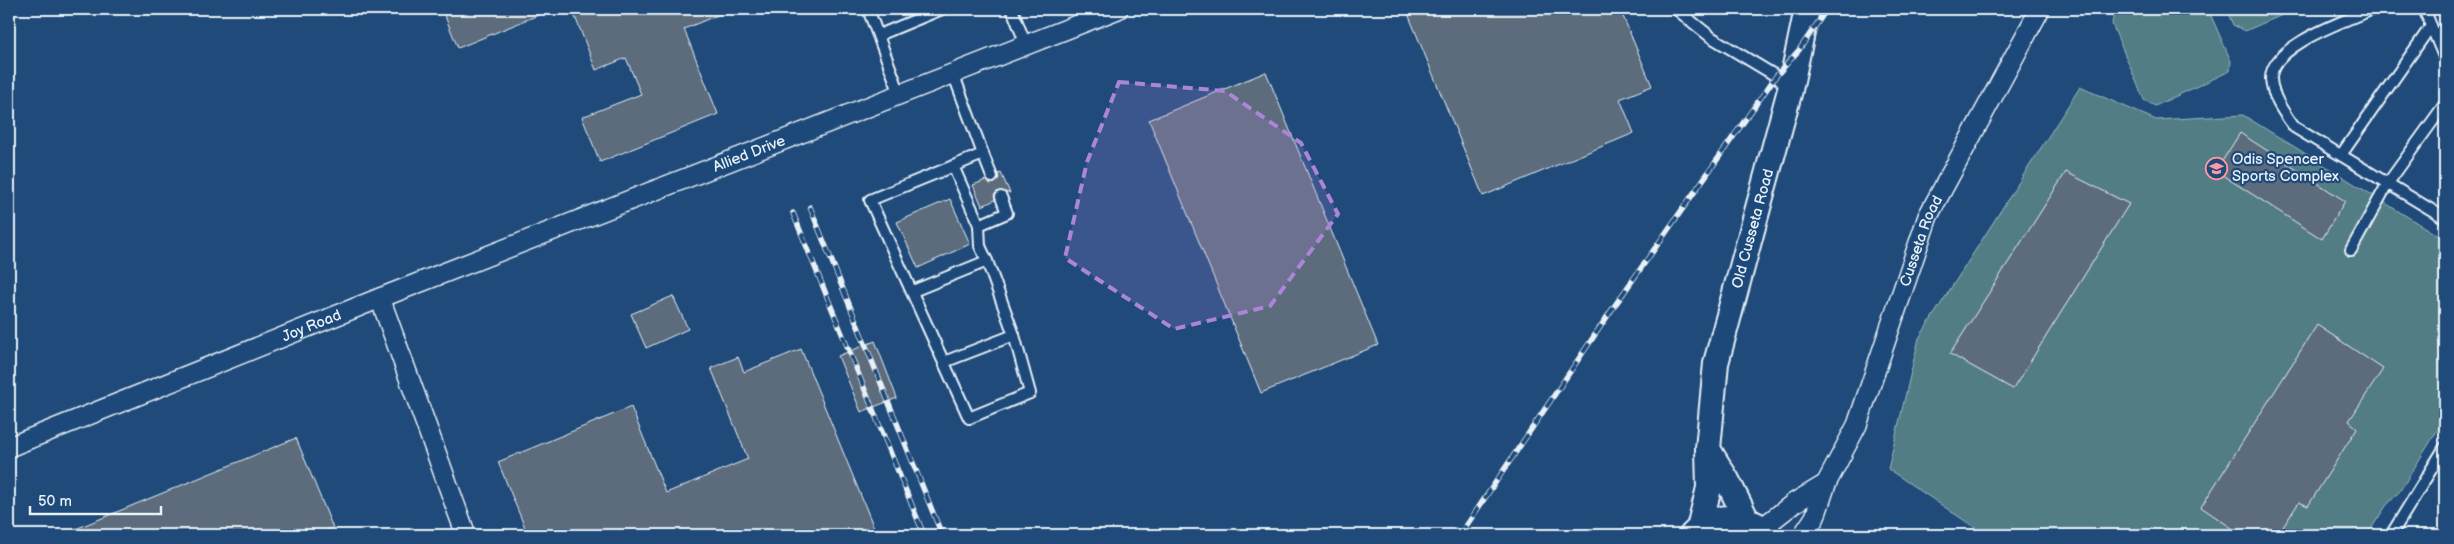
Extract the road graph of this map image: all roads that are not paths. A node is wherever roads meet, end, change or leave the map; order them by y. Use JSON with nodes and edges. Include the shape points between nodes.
{"nodes":[{"id":1,"x":868,"y":9,"type":"edge"},
{"id":2,"x":942,"y":9,"type":"edge"},
{"id":3,"x":1012,"y":9,"type":"edge"},
{"id":4,"x":1118,"y":9,"type":"edge"},
{"id":5,"x":1807,"y":9,"type":"edge"},
{"id":6,"x":2040,"y":9,"type":"edge"},
{"id":7,"x":2373,"y":9,"type":"edge"},
{"id":8,"x":2424,"y":9,"type":"edge"},
{"id":9,"x":1680,"y":10,"type":"edge"},
{"id":10,"x":2431,"y":26,"type":"junction"},
{"id":11,"x":879,"y":35,"type":"junction"},
{"id":12,"x":1026,"y":45,"type":"junction"},
{"id":13,"x":2445,"y":59,"type":"edge"},
{"id":14,"x":953,"y":73,"type":"junction"},
{"id":15,"x":1790,"y":90,"type":"junction"},
{"id":16,"x":900,"y":94,"type":"junction"},
{"id":17,"x":2445,"y":104,"type":"edge"},
{"id":18,"x":983,"y":154,"type":"junction"},
{"id":19,"x":2341,"y":155,"type":"junction"},
{"id":20,"x":953,"y":166,"type":"junction"},
{"id":21,"x":992,"y":177,"type":"dead end"},
{"id":22,"x":2388,"y":183,"type":"junction"},
{"id":23,"x":1001,"y":197,"type":"dead end"},
{"id":24,"x":2445,"y":218,"type":"edge"},
{"id":25,"x":979,"y":225,"type":"junction"},
{"id":26,"x":2351,"y":250,"type":"dead end"},
{"id":27,"x":987,"y":261,"type":"junction"},
{"id":28,"x":913,"y":291,"type":"junction"},
{"id":29,"x":380,"y":298,"type":"junction"},
{"id":30,"x":1014,"y":335,"type":"junction"},
{"id":31,"x":944,"y":362,"type":"junction"},
{"id":32,"x":9,"y":446,"type":"edge"},
{"id":33,"x":2445,"y":447,"type":"edge"},
{"id":34,"x":1708,"y":449,"type":"junction"},
{"id":35,"x":1826,"y":484,"type":"junction"},
{"id":36,"x":1760,"y":528,"type":"edge"},
{"id":37,"x":1695,"y":532,"type":"edge"},
{"id":38,"x":466,"y":535,"type":"edge"},
{"id":39,"x":1803,"y":535,"type":"edge"},
{"id":40,"x":2391,"y":535,"type":"edge"}],
"edges":[{"from":1,"to":11,"type":"lane"},
{"from":2,"to":11,"type":"lane"},
{"from":3,"to":12,"type":"lane"},
{"from":4,"to":12,"type":"street","name":"Allied Drive"},
{"from":5,"to":15,"type":"street","name":"Old Cusseta Road"},
{"from":6,"to":35,"type":"street","name":"Cusseta Road","via":[[1928,216],[1857,425]]},
{"from":7,"to":19,"type":"lane","via":[[2296,45],[2278,59],[2271,78],[2278,104],[2294,127]]},
{"from":8,"to":10,"type":"lane"},
{"from":9,"to":15,"type":"lane","via":[[1711,37],[1776,76]]},
{"from":10,"to":13,"type":"lane"},
{"from":10,"to":19,"type":"lane"},
{"from":11,"to":16,"type":"lane"},
{"from":12,"to":14,"type":"street","name":"Allied Drive"},
{"from":14,"to":16,"type":"street","name":"Allied Drive"},
{"from":14,"to":18,"type":"lane"},
{"from":15,"to":34,"type":"street","name":"Old Cusseta Road","via":[[1716,363]]},
{"from":16,"to":29,"type":"street","name":"Allied Drive"},
{"from":17,"to":22,"type":"lane"},
{"from":18,"to":20,"type":"lane"},
{"from":18,"to":21,"type":"lane"},
{"from":19,"to":22,"type":"lane"},
{"from":20,"to":25,"type":"lane"},
{"from":20,"to":28,"type":"lane","via":[[870,200]]},
{"from":22,"to":24,"type":"lane"},
{"from":22,"to":26,"type":"lane"},
{"from":23,"to":25,"type":"lane","via":[[1007,213]]},
{"from":25,"to":27,"type":"lane","via":[[980,246]]},
{"from":27,"to":28,"type":"lane"},
{"from":27,"to":30,"type":"lane"},
{"from":28,"to":31,"type":"lane"},
{"from":29,"to":32,"type":"street","name":"Joy Road"},
{"from":29,"to":38,"type":"street"},
{"from":30,"to":31,"type":"lane"},
{"from":30,"to":31,"type":"lane","via":[[1030,393],[969,418]]},
{"from":33,"to":40,"type":"lane"},
{"from":34,"to":36,"type":"street"},
{"from":34,"to":37,"type":"street","name":"Old Cusseta Road","via":[[1709,488]]},
{"from":35,"to":36,"type":"street"},
{"from":35,"to":39,"type":"street","name":"Cusseta Road","via":[[1815,517]]},
{"from":36,"to":37,"type":"street","via":[[1730,517],[1714,520]]}]}
